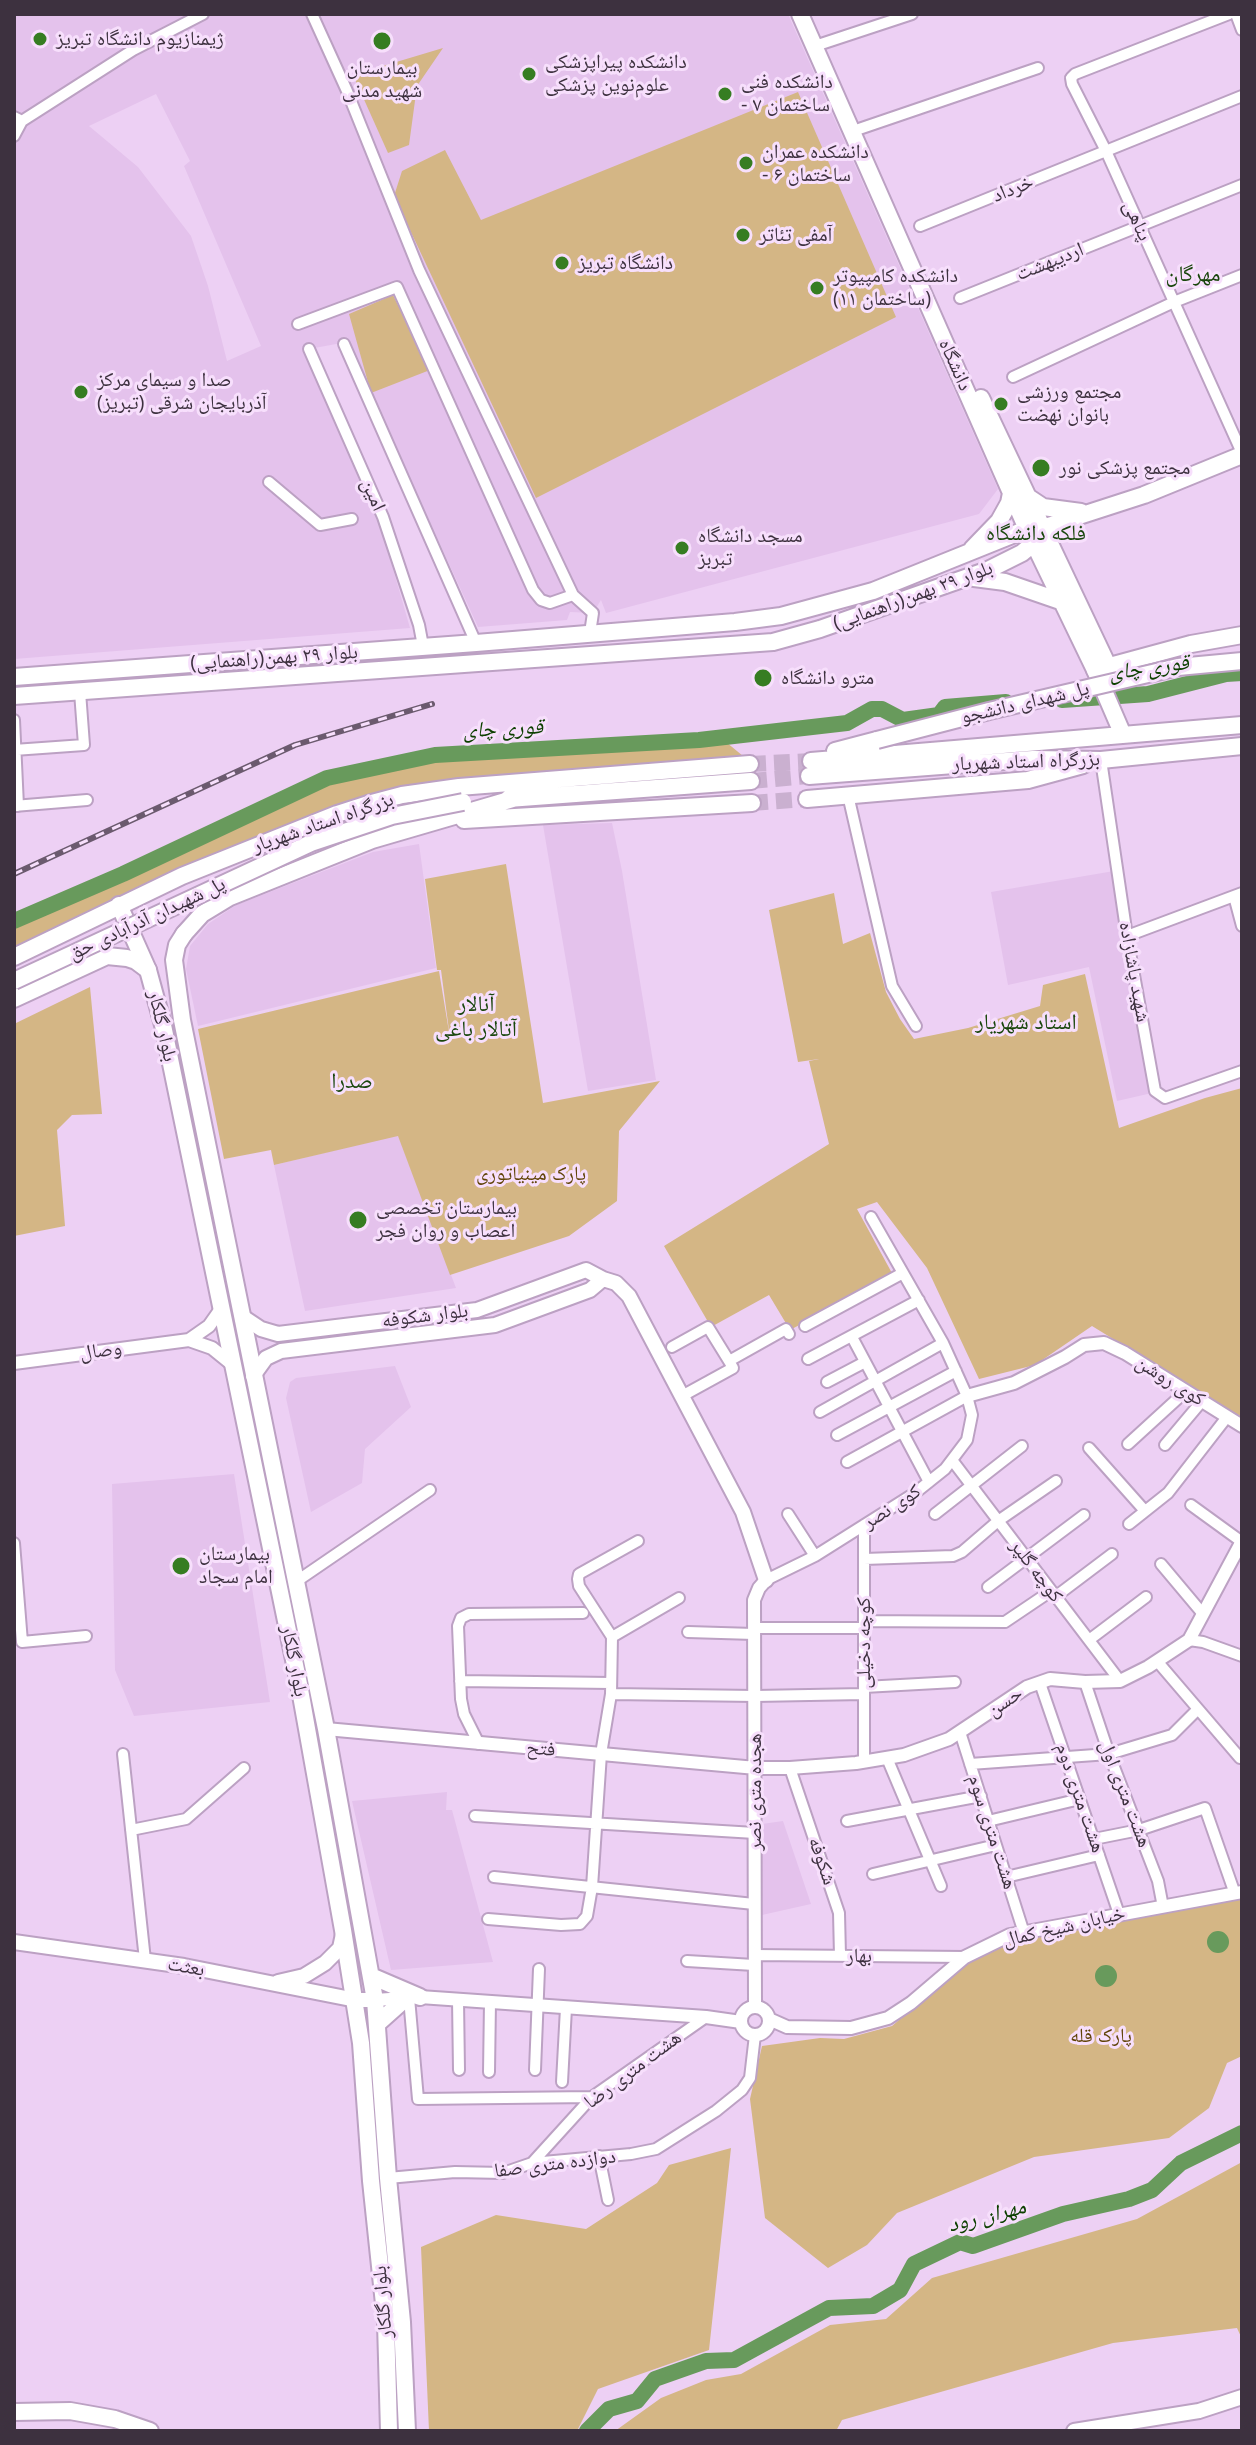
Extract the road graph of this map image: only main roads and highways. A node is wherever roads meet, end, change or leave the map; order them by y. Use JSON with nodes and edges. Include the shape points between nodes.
{"nodes":[{"id":1,"x":800,"y":14,"type":"edge"},
{"id":2,"x":807,"y":14,"type":"edge"},
{"id":3,"x":1242,"y":454,"type":"edge"},
{"id":4,"x":1019,"y":493,"type":"junction"},
{"id":5,"x":1091,"y":512,"type":"junction"},
{"id":6,"x":1035,"y":533,"type":"junction"},
{"id":7,"x":972,"y":552,"type":"junction"},
{"id":8,"x":988,"y":570,"type":"junction"},
{"id":9,"x":968,"y":577,"type":"junction"},
{"id":10,"x":1063,"y":602,"type":"junction"},
{"id":11,"x":1242,"y":635,"type":"edge"},
{"id":12,"x":1242,"y":642,"type":"edge"},
{"id":13,"x":1191,"y":644,"type":"junction"},
{"id":14,"x":336,"y":653,"type":"junction"},
{"id":15,"x":1242,"y":661,"type":"edge"},
{"id":16,"x":1102,"y":668,"type":"junction"},
{"id":17,"x":338,"y":673,"type":"junction"},
{"id":18,"x":14,"y":677,"type":"edge"},
{"id":19,"x":14,"y":696,"type":"edge"},
{"id":20,"x":1242,"y":725,"type":"edge"},
{"id":21,"x":1123,"y":735,"type":"junction"},
{"id":22,"x":1242,"y":746,"type":"edge"},
{"id":23,"x":1101,"y":760,"type":"junction"},
{"id":24,"x":810,"y":768,"type":"junction"},
{"id":25,"x":516,"y":798,"type":"junction"},
{"id":26,"x":807,"y":799,"type":"tunnel mouth"},
{"id":27,"x":463,"y":802,"type":"joint"},
{"id":28,"x":752,"y":803,"type":"tunnel mouth"},
{"id":29,"x":439,"y":821,"type":"junction"},
{"id":30,"x":215,"y":862,"type":"junction"},
{"id":31,"x":170,"y":881,"type":"junction"},
{"id":32,"x":230,"y":897,"type":"junction"},
{"id":33,"x":119,"y":905,"type":"junction"},
{"id":34,"x":84,"y":922,"type":"junction"},
{"id":35,"x":184,"y":934,"type":"junction"},
{"id":36,"x":14,"y":957,"type":"edge"},
{"id":37,"x":98,"y":958,"type":"junction"},
{"id":38,"x":148,"y":970,"type":"junction"},
{"id":39,"x":14,"y":981,"type":"edge"},
{"id":40,"x":14,"y":999,"type":"edge"},
{"id":41,"x":603,"y":1279,"type":"junction"},
{"id":42,"x":243,"y":1317,"type":"junction"},
{"id":43,"x":278,"y":1334,"type":"junction"},
{"id":44,"x":281,"y":1351,"type":"junction"},
{"id":45,"x":253,"y":1376,"type":"junction"},
{"id":46,"x":766,"y":1580,"type":"road end"},
{"id":47,"x":343,"y":1930,"type":"junction"},
{"id":48,"x":14,"y":1942,"type":"edge"},
{"id":49,"x":371,"y":1976,"type":"junction"},
{"id":50,"x":272,"y":1983,"type":"junction"},
{"id":51,"x":356,"y":2000,"type":"junction"},
{"id":52,"x":375,"y":2000,"type":"junction"},
{"id":53,"x":377,"y":2024,"type":"junction"},
{"id":54,"x":394,"y":2323,"type":"junction"},
{"id":55,"x":1242,"y":2397,"type":"edge"},
{"id":56,"x":14,"y":2412,"type":"edge"},
{"id":57,"x":150,"y":2431,"type":"edge"},
{"id":58,"x":389,"y":2431,"type":"edge"},
{"id":59,"x":407,"y":2431,"type":"edge"},
{"id":60,"x":1074,"y":2431,"type":"edge"}],
"edges":[{"from":1,"to":4,"type":"main road","name":"دانشگاه"},
{"from":2,"to":4,"type":"main road","name":"دانشگاه"},
{"from":3,"to":5,"type":"main road"},
{"from":4,"to":5,"type":"main road","via":[[1043,507]]},
{"from":4,"to":6,"type":"main road","name":"دانشگاه"},
{"from":4,"to":7,"type":"main road"},
{"from":5,"to":6,"type":"main road"},
{"from":6,"to":7,"type":"main road","name":"بلوار ٢٩ بهمن(راهنمایی)"},
{"from":6,"to":8,"type":"main road","name":"بلوار ٢٩ بهمن(راهنمایی)","via":[[1022,553]]},
{"from":6,"to":10,"type":"main road","name":"دانشگاه"},
{"from":6,"to":16,"type":"main road","name":"دانشگاه"},
{"from":7,"to":8,"type":"main road","via":[[990,558]]},
{"from":7,"to":14,"type":"main road","name":"بلوار ٢٩ بهمن(راهنمایی)","via":[[873,591],[781,616]]},
{"from":8,"to":9,"type":"main road","name":"بلوار ٢٩ بهمن(راهنمایی)"},
{"from":9,"to":10,"type":"main road","via":[[1005,582]]},
{"from":9,"to":17,"type":"main road","name":"بلوار ٢٩ بهمن(راهنمایی)","via":[[773,642]]},
{"from":10,"to":16,"type":"main road","name":"دانشگاه"},
{"from":11,"to":13,"type":"main road"},
{"from":12,"to":13,"type":"main road"},
{"from":13,"to":16,"type":"main road"},
{"from":14,"to":17,"type":"main road"},
{"from":14,"to":18,"type":"main road","name":"بلوار ٢٩ بهمن(راهنمایی)"},
{"from":15,"to":24,"type":"main road","name":"پل شهدای دانشجو","bridge":true,"via":[[1178,667],[989,711],[828,753]]},
{"from":16,"to":21,"type":"main road"},
{"from":17,"to":19,"type":"main road","name":"بلوار ٢٩ بهمن(راهنمایی)"},
{"from":20,"to":21,"type":"main road"},
{"from":21,"to":24,"type":"main road"},
{"from":22,"to":23,"type":"main road","name":"بزرگراه استاد شهریار"},
{"from":23,"to":24,"type":"main road","name":"بزرگراه استاد شهریار"},
{"from":23,"to":26,"type":"main road","via":[[1028,780]]},
{"from":25,"to":27,"type":"main road","name":"بزرگراه استاد شهریار"},
{"from":25,"to":29,"type":"main road"},
{"from":25,"to":30,"type":"main road","name":"بزرگراه استاد شهریار","via":[[751,772],[459,787],[402,795],[337,814]]},
{"from":27,"to":39,"type":"main road","name":"پل شهیدان آذرآبادی حق","bridge":true,"via":[[381,819],[311,843]]},
{"from":28,"to":29,"type":"main road"},
{"from":29,"to":32,"type":"main road","via":[[372,840]]},
{"from":30,"to":31,"type":"main road","name":"بزرگراه استاد شهریار"},
{"from":30,"to":32,"type":"main road","via":[[210,883],[218,895]]},
{"from":31,"to":33,"type":"main road","name":"بزرگراه استاد شهریار"},
{"from":31,"to":35,"type":"main road","name":"بلوار گلکار","via":[[178,882],[186,894]]},
{"from":32,"to":35,"type":"main road","via":[[202,914]]},
{"from":33,"to":34,"type":"main road","name":"بزرگراه استاد شهریار"},
{"from":33,"to":38,"type":"main road","name":"بلوار گلکار"},
{"from":34,"to":36,"type":"main road","name":"بزرگراه استاد شهریار"},
{"from":34,"to":37,"type":"main road","via":[[103,936]]},
{"from":35,"to":42,"type":"main road","name":"بلوار گلکار","via":[[174,970]]},
{"from":37,"to":38,"type":"main road","via":[[127,958]]},
{"from":37,"to":40,"type":"main road"},
{"from":38,"to":47,"type":"main road","name":"بلوار گلکار","via":[[299,1684]]},
{"from":41,"to":43,"type":"main road","name":"بلوار شکوفه","via":[[586,1270],[477,1310]]},
{"from":41,"to":44,"type":"main road","name":"بلوار شکوفه","via":[[590,1290],[495,1325]]},
{"from":41,"to":46,"type":"main road","via":[[629,1296],[743,1512]]},
{"from":42,"to":43,"type":"main road"},
{"from":42,"to":45,"type":"main road","name":"بلوار گلکار"},
{"from":43,"to":44,"type":"main road","via":[[274,1343]]},
{"from":44,"to":45,"type":"main road","via":[[266,1358]]},
{"from":45,"to":49,"type":"main road","name":"بلوار گلکار"},
{"from":47,"to":50,"type":"main road","via":[[340,1948],[325,1963],[304,1976]]},
{"from":47,"to":51,"type":"main road","name":"بلوار گلکار"},
{"from":48,"to":50,"type":"main road","name":"بعثت"},
{"from":49,"to":52,"type":"main road","name":"بلوار گلکار"},
{"from":49,"to":53,"type":"main road","via":[[411,1998]]},
{"from":50,"to":51,"type":"main road","name":"بعثت"},
{"from":51,"to":52,"type":"main road","name":"بعثت"},
{"from":51,"to":54,"type":"main road","name":"بلوار گلکار","via":[[371,2181]]},
{"from":52,"to":53,"type":"main road","name":"بلوار گلکار"},
{"from":53,"to":54,"type":"main road","name":"بلوار گلکار"},
{"from":54,"to":58,"type":"main road","name":"بلوار گلکار"},
{"from":54,"to":59,"type":"main road","name":"بلوار گلکار"},
{"from":55,"to":60,"type":"main road","via":[[1199,2411]]},
{"from":56,"to":57,"type":"main road","via":[[70,2411]]}]}
